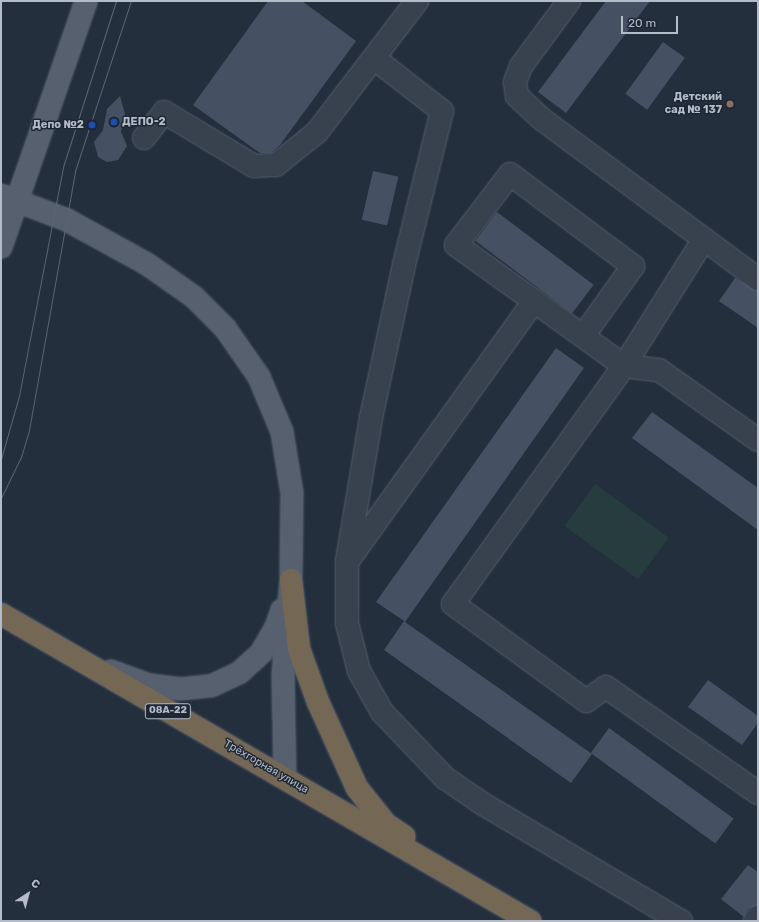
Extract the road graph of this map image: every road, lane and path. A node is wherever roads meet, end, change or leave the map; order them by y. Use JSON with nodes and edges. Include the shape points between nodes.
{"nodes":[{"id":1,"x":86,"y":1,"type":"edge"},
{"id":2,"x":417,"y":1,"type":"edge"},
{"id":3,"x":569,"y":1,"type":"edge"},
{"id":4,"x":375,"y":59,"type":"junction"},
{"id":5,"x":144,"y":138,"type":"dead end"},
{"id":6,"x":9,"y":198,"type":"edge"},
{"id":7,"x":704,"y":239,"type":"junction"},
{"id":8,"x":1,"y":247,"type":"edge"},
{"id":9,"x":758,"y":279,"type":"edge"},
{"id":10,"x":534,"y":301,"type":"junction"},
{"id":11,"x":583,"y":336,"type":"junction"},
{"id":12,"x":624,"y":366,"type":"junction"},
{"id":13,"x":758,"y":440,"type":"edge"},
{"id":14,"x":347,"y":562,"type":"junction"},
{"id":15,"x":291,"y":580,"type":"junction"},
{"id":16,"x":1,"y":614,"type":"edge"},
{"id":17,"x":50,"y":643,"type":"junction"},
{"id":18,"x":285,"y":778,"type":"junction"},
{"id":19,"x":758,"y":793,"type":"edge"},
{"id":20,"x":484,"y":895,"type":"junction"},
{"id":21,"x":758,"y":917,"type":"edge"},
{"id":22,"x":530,"y":921,"type":"edge"},
{"id":23,"x":681,"y":921,"type":"edge"},
{"id":24,"x":755,"y":921,"type":"edge"}],
"edges":[{"from":1,"to":6,"type":"main road"},
{"from":2,"to":4,"type":"street"},
{"from":3,"to":7,"type":"street","via":[[521,66],[515,82],[517,96],[543,120]]},
{"from":4,"to":5,"type":"street","via":[[317,132],[276,165],[254,166],[164,112]]},
{"from":4,"to":14,"type":"street","via":[[442,111],[404,265],[371,418]]},
{"from":6,"to":8,"type":"main road"},
{"from":6,"to":15,"type":"main road","via":[[67,220],[140,260],[194,298],[225,328],[259,377],[282,432],[292,493]]},
{"from":7,"to":9,"type":"street"},
{"from":7,"to":12,"type":"street"},
{"from":10,"to":11,"type":"street"},
{"from":10,"to":11,"type":"street","via":[[456,245],[510,174],[633,266]]},
{"from":10,"to":14,"type":"street"},
{"from":11,"to":12,"type":"street"},
{"from":12,"to":13,"type":"street","via":[[659,370]]},
{"from":12,"to":19,"type":"street","via":[[453,604],[586,701],[606,687]]},
{"from":14,"to":23,"type":"street","via":[[347,623],[359,671],[382,712],[445,778],[483,804]]},
{"from":15,"to":17,"type":"main road","via":[[276,628],[261,653],[239,673],[211,686],[180,689],[149,685],[103,668]]},
{"from":15,"to":18,"type":"main road","via":[[283,675]]},
{"from":15,"to":20,"type":"highway","via":[[300,649],[318,702],[357,788],[386,824]]},
{"from":16,"to":17,"type":"highway","name":"Трёхгорная улица","number":"08А-22"},
{"from":17,"to":18,"type":"highway","name":"Трёхгорная улица","number":"08А-22"},
{"from":18,"to":20,"type":"highway","name":"Трёхгорная улица","number":"08А-22"},
{"from":20,"to":22,"type":"highway","name":"Трёхгорная улица","number":"08А-22"},
{"from":21,"to":24,"type":"street"}]}
